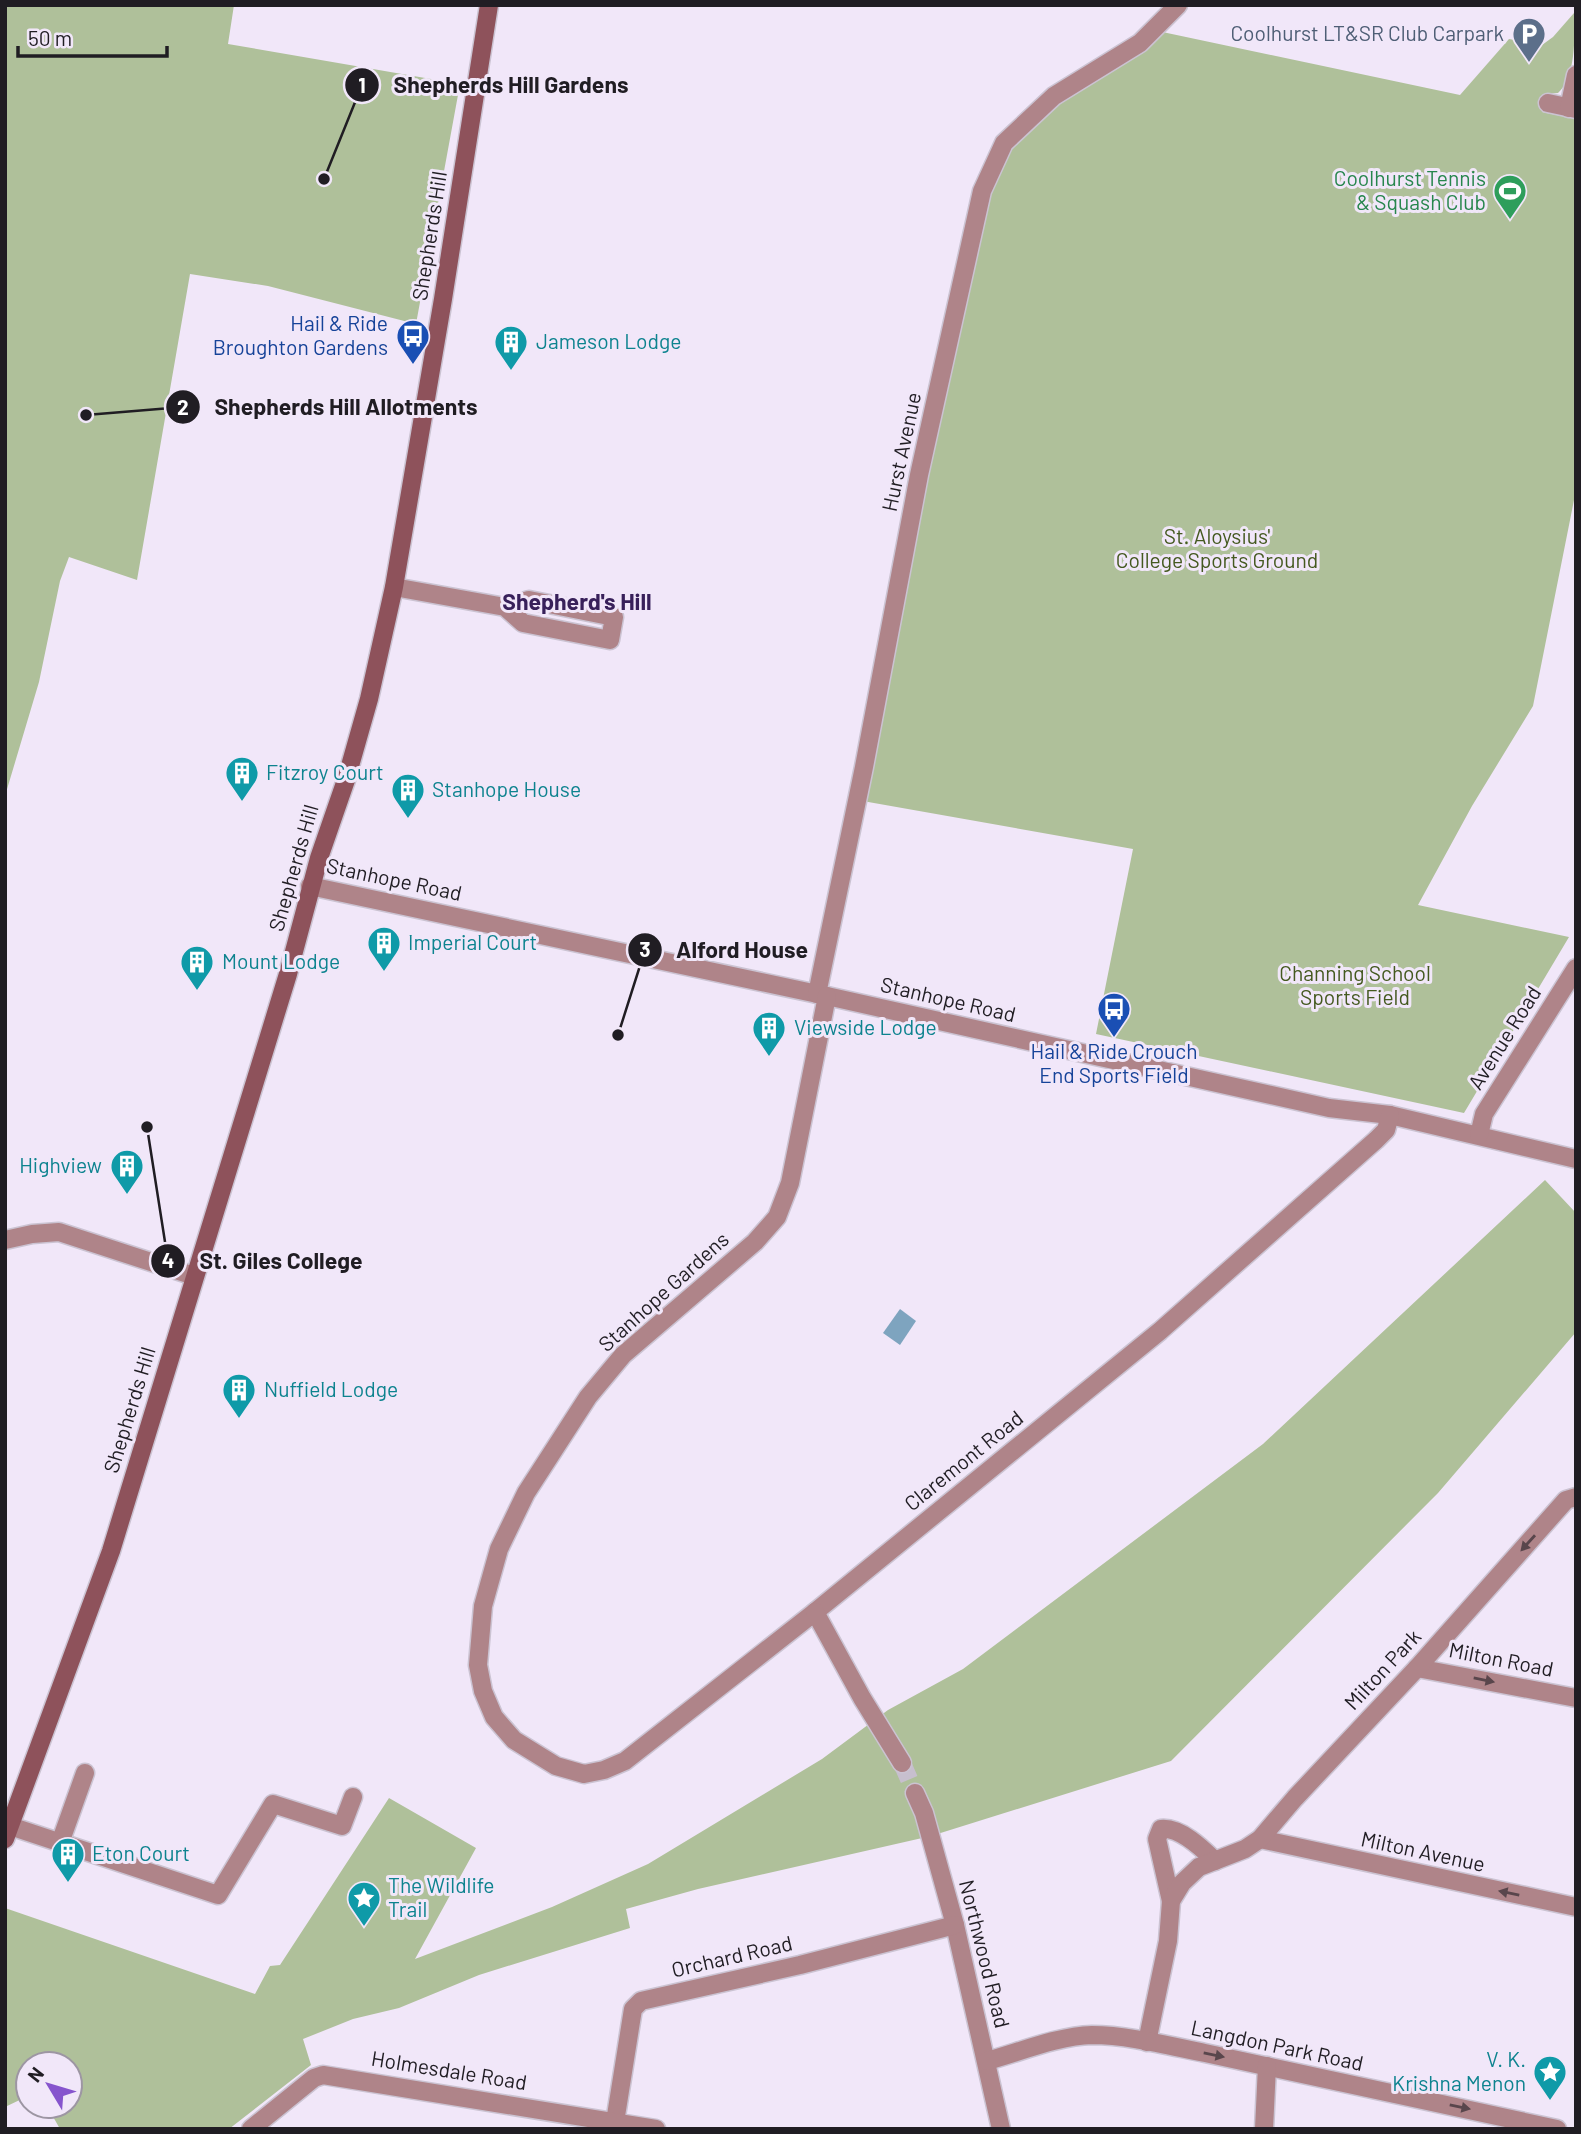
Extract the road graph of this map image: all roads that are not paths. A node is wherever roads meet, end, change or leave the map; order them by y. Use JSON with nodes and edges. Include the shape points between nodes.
{"nodes":[{"id":1,"x":489,"y":5,"type":"edge"},
{"id":2,"x":1178,"y":5,"type":"edge"},
{"id":3,"x":1576,"y":75,"type":"edge"},
{"id":4,"x":1548,"y":103,"type":"dead end"},
{"id":5,"x":1572,"y":109,"type":"edge"},
{"id":6,"x":394,"y":587,"type":"junction"},
{"id":7,"x":505,"y":607,"type":"junction"},
{"id":8,"x":310,"y":886,"type":"junction"},
{"id":9,"x":1576,"y":968,"type":"edge"},
{"id":10,"x":822,"y":995,"type":"junction"},
{"id":11,"x":1390,"y":1115,"type":"junction"},
{"id":12,"x":1479,"y":1135,"type":"junction"},
{"id":13,"x":1576,"y":1159,"type":"edge"},
{"id":14,"x":5,"y":1240,"type":"edge"},
{"id":15,"x":194,"y":1276,"type":"junction"},
{"id":16,"x":1576,"y":1497,"type":"edge"},
{"id":17,"x":815,"y":1612,"type":"junction"},
{"id":18,"x":1417,"y":1668,"type":"junction"},
{"id":19,"x":1576,"y":1698,"type":"edge"},
{"id":20,"x":532,"y":1752,"type":"joint"},
{"id":21,"x":902,"y":1763,"type":"tunnel mouth"},
{"id":22,"x":85,"y":1773,"type":"dead end"},
{"id":23,"x":915,"y":1793,"type":"tunnel mouth"},
{"id":24,"x":354,"y":1797,"type":"dead end"},
{"id":25,"x":8,"y":1833,"type":"edge"},
{"id":26,"x":1261,"y":1839,"type":"junction"},
{"id":27,"x":60,"y":1843,"type":"junction"},
{"id":28,"x":1214,"y":1861,"type":"junction"},
{"id":29,"x":1171,"y":1901,"type":"junction"},
{"id":30,"x":1576,"y":1907,"type":"edge"},
{"id":31,"x":955,"y":1925,"type":"junction"},
{"id":32,"x":1147,"y":2042,"type":"junction"},
{"id":33,"x":987,"y":2061,"type":"junction"},
{"id":34,"x":1266,"y":2066,"type":"junction"},
{"id":35,"x":615,"y":2122,"type":"junction"},
{"id":36,"x":251,"y":2129,"type":"edge"},
{"id":37,"x":656,"y":2129,"type":"edge"},
{"id":38,"x":1001,"y":2129,"type":"edge"},
{"id":39,"x":1265,"y":2129,"type":"edge"},
{"id":40,"x":1557,"y":2129,"type":"edge"}],
"edges":[{"from":1,"to":6,"type":"street","name":"Shepherds Hill"},
{"from":2,"to":10,"type":"street","name":"Hurst Avenue","via":[[1140,43],[1054,96],[1004,143],[982,191],[919,475]]},
{"from":3,"to":5,"type":"street"},
{"from":4,"to":5,"type":"street"},
{"from":6,"to":7,"type":"street"},
{"from":6,"to":8,"type":"street","name":"Shepherds Hill","via":[[363,721]]},
{"from":7,"to":7,"type":"street","via":[[523,622],[610,639],[614,617],[529,600]]},
{"from":8,"to":10,"type":"street","name":"Stanhope Road"},
{"from":8,"to":15,"type":"street","name":"Shepherds Hill","via":[[288,974]]},
{"from":9,"to":12,"type":"street","name":"Avenue Road","via":[[1484,1114]]},
{"from":10,"to":11,"type":"street","name":"Stanhope Road","via":[[1329,1108]]},
{"from":10,"to":20,"type":"street","name":"Stanhope Gardens","via":[[790,1184],[777,1217],[755,1242],[623,1355],[587,1397],[526,1493],[499,1549],[483,1606],[478,1665],[494,1717]]},
{"from":11,"to":12,"type":"street","name":"Stanhope Road"},
{"from":11,"to":17,"type":"street","name":"Claremont Road","via":[[1386,1130],[1376,1140],[1160,1331]]},
{"from":12,"to":13,"type":"street","name":"Stanhope Road"},
{"from":14,"to":15,"type":"street","via":[[59,1232]]},
{"from":15,"to":25,"type":"street","name":"Shepherds Hill","via":[[111,1551]]},
{"from":16,"to":18,"type":"street","name":"Milton Park","one_way":true,"via":[[1566,1500]]},
{"from":17,"to":20,"type":"street","name":"Claremont Road","via":[[625,1761],[584,1774],[556,1766]]},
{"from":17,"to":21,"type":"street"},
{"from":18,"to":19,"type":"street","name":"Milton Road","one_way":true},
{"from":18,"to":26,"type":"street","name":"Milton Park"},
{"from":22,"to":27,"type":"street"},
{"from":23,"to":31,"type":"street","name":"Northwood Road"},
{"from":24,"to":27,"type":"street","via":[[342,1826],[273,1804],[218,1895]]},
{"from":25,"to":27,"type":"street"},
{"from":26,"to":28,"type":"street","name":"Milton Park"},
{"from":30,"to":26,"type":"street","name":"Milton Avenue","one_way":true},
{"from":28,"to":29,"type":"street","name":"Milton Park","via":[[1199,1867]]},
{"from":28,"to":29,"type":"street","via":[[1170,1828],[1161,1829],[1157,1839]]},
{"from":29,"to":32,"type":"street","via":[[1168,1941]]},
{"from":31,"to":33,"type":"street","name":"Northwood Road"},
{"from":31,"to":35,"type":"street","name":"Orchard Road","via":[[641,2001],[633,2009]]},
{"from":32,"to":33,"type":"street","name":"Langdon Park Road","via":[[1092,2035]]},
{"from":32,"to":34,"type":"street","name":"Langdon Park Road","one_way":true},
{"from":33,"to":38,"type":"street","name":"Northwood Road"},
{"from":34,"to":39,"type":"street"},
{"from":34,"to":40,"type":"street","name":"Langdon Park Road","one_way":true},
{"from":35,"to":36,"type":"street","name":"Holmesdale Road","via":[[323,2075]]},
{"from":35,"to":37,"type":"street","name":"Holmesdale Road"}]}
